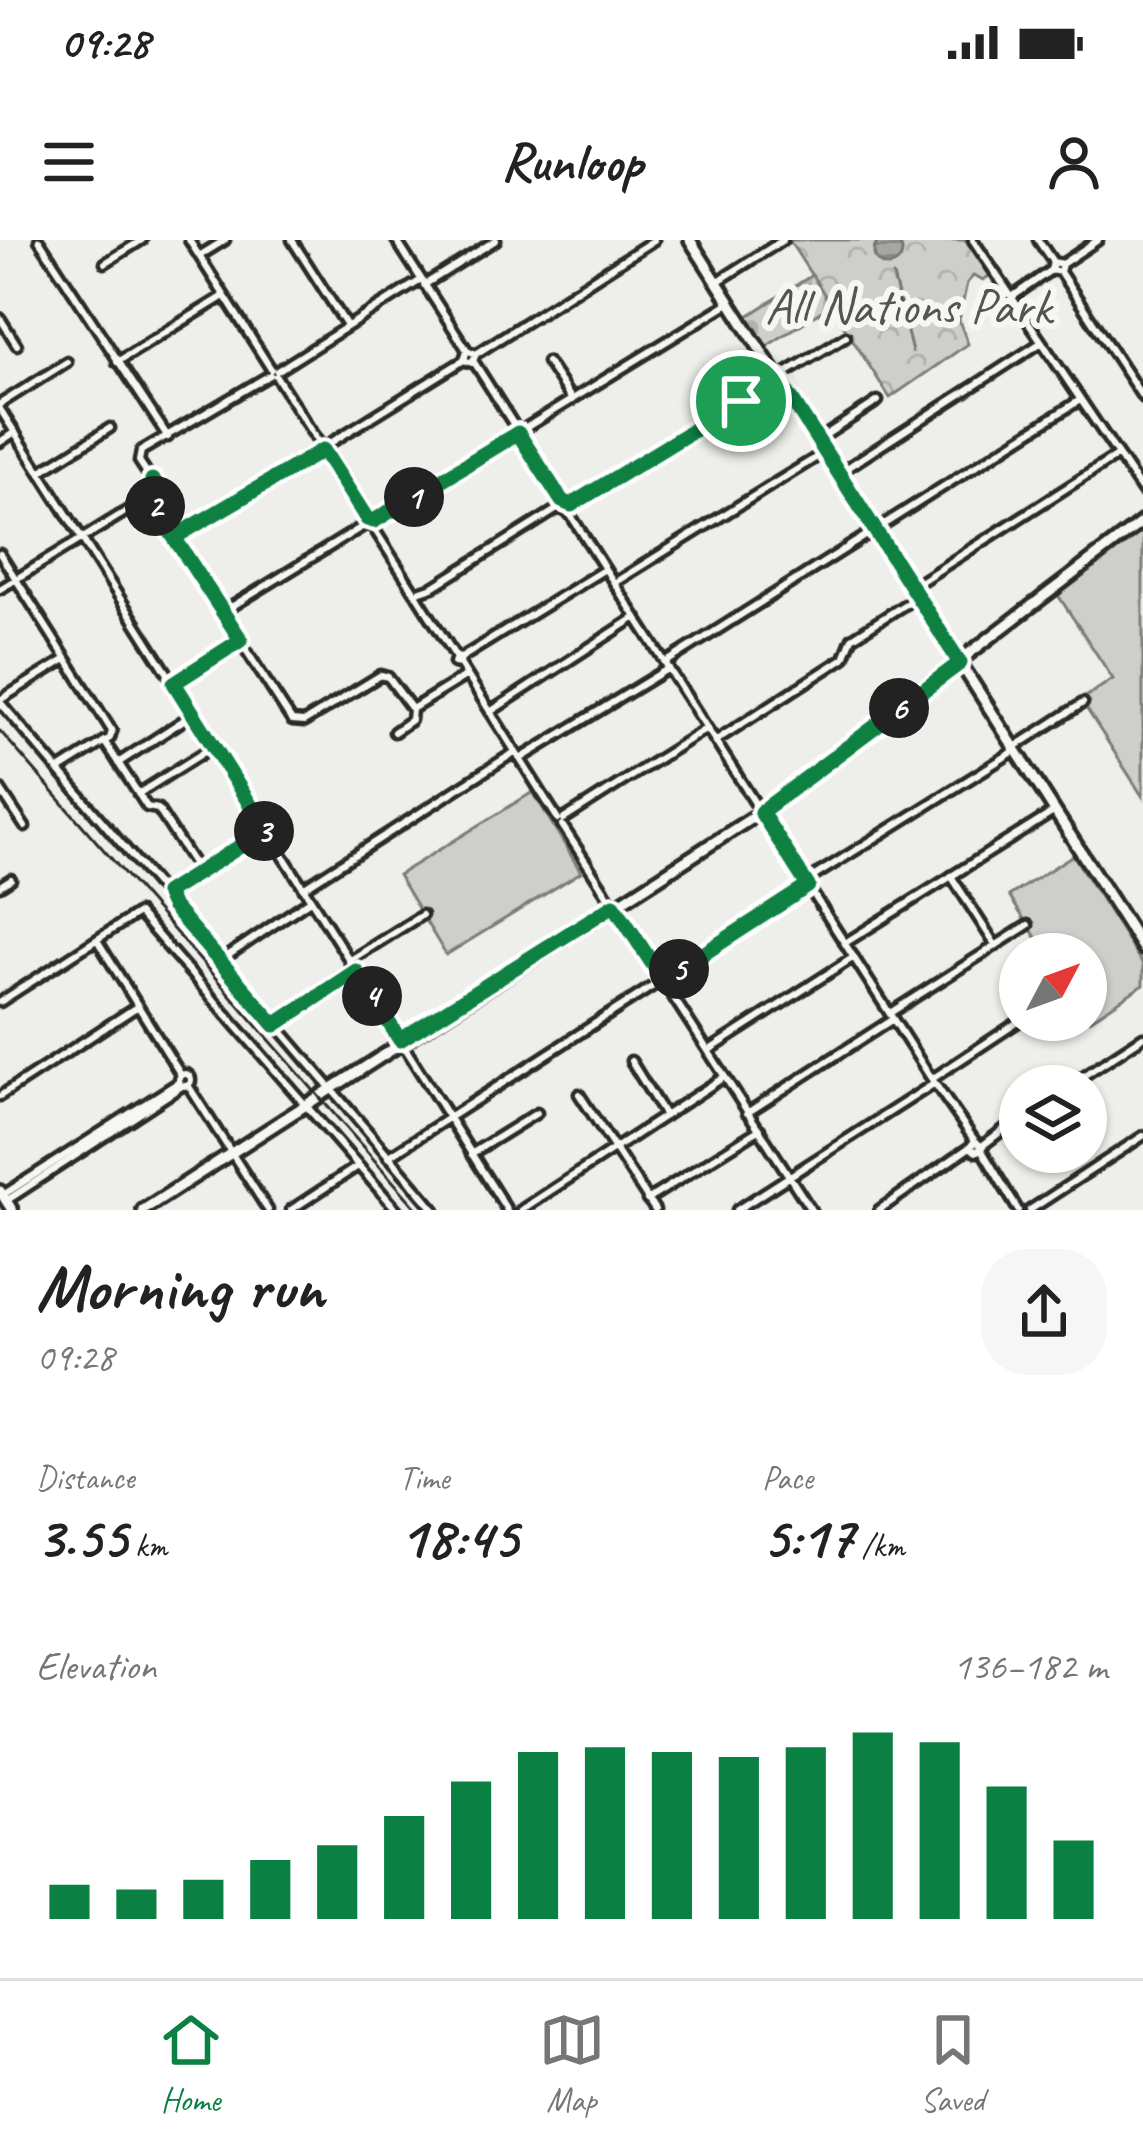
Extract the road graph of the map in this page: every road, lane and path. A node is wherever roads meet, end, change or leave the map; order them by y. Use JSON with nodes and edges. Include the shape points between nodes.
{"nodes":[{"id":1,"x":39,"y":240,"type":"edge"},
{"id":2,"x":142,"y":240,"type":"edge"},
{"id":3,"x":189,"y":240,"type":"edge"},
{"id":4,"x":224,"y":240,"type":"edge"},
{"id":5,"x":292,"y":240,"type":"edge"},
{"id":6,"x":396,"y":240,"type":"edge"},
{"id":7,"x":496,"y":240,"type":"edge"},
{"id":8,"x":654,"y":240,"type":"edge"},
{"id":9,"x":690,"y":240,"type":"edge"},
{"id":10,"x":783,"y":240,"type":"edge"},
{"id":11,"x":974,"y":240,"type":"edge"},
{"id":12,"x":1038,"y":240,"type":"edge"},
{"id":13,"x":1098,"y":240,"type":"edge"},
{"id":14,"x":199,"y":256,"type":"junction"},
{"id":15,"x":105,"y":263,"type":"dead end"},
{"id":16,"x":1056,"y":267,"type":"junction"},
{"id":17,"x":717,"y":282,"type":"junction"},
{"id":18,"x":423,"y":283,"type":"junction"},
{"id":19,"x":224,"y":296,"type":"junction"},
{"id":20,"x":1012,"y":297,"type":"junction"},
{"id":21,"x":730,"y":303,"type":"junction"},
{"id":22,"x":0,"y":318,"type":"edge"},
{"id":23,"x":347,"y":326,"type":"junction"},
{"id":24,"x":846,"y":336,"type":"dead end"},
{"id":25,"x":1042,"y":342,"type":"junction"},
{"id":26,"x":17,"y":345,"type":"dead end"},
{"id":27,"x":467,"y":350,"type":"junction"},
{"id":28,"x":475,"y":358,"type":"junction"},
{"id":29,"x":464,"y":360,"type":"junction"},
{"id":30,"x":68,"y":362,"type":"dead end"},
{"id":31,"x":117,"y":362,"type":"junction"},
{"id":32,"x":548,"y":362,"type":"dead end"},
{"id":33,"x":273,"y":373,"type":"junction"},
{"id":34,"x":778,"y":378,"type":"junction"},
{"id":35,"x":1143,"y":398,"type":"edge"},
{"id":36,"x":572,"y":400,"type":"junction"},
{"id":37,"x":1080,"y":400,"type":"junction"},
{"id":38,"x":878,"y":401,"type":"dead end"},
{"id":39,"x":0,"y":406,"type":"edge"},
{"id":40,"x":110,"y":428,"type":"dead end"},
{"id":41,"x":15,"y":432,"type":"junction"},
{"id":42,"x":518,"y":433,"type":"junction"},
{"id":43,"x":166,"y":438,"type":"junction"},
{"id":44,"x":818,"y":440,"type":"junction"},
{"id":45,"x":0,"y":442,"type":"edge"},
{"id":46,"x":322,"y":448,"type":"junction"},
{"id":47,"x":825,"y":452,"type":"junction"},
{"id":48,"x":1118,"y":455,"type":"junction"},
{"id":49,"x":40,"y":472,"type":"junction"},
{"id":50,"x":839,"y":473,"type":"junction"},
{"id":51,"x":152,"y":491,"type":"junction"},
{"id":52,"x":1143,"y":492,"type":"edge"},
{"id":53,"x":565,"y":506,"type":"junction"},
{"id":54,"x":1143,"y":521,"type":"edge"},
{"id":55,"x":370,"y":523,"type":"junction"},
{"id":56,"x":875,"y":530,"type":"junction"},
{"id":57,"x":82,"y":538,"type":"junction"},
{"id":58,"x":176,"y":539,"type":"junction"},
{"id":59,"x":0,"y":554,"type":"edge"},
{"id":60,"x":605,"y":568,"type":"junction"},
{"id":61,"x":16,"y":580,"type":"junction"},
{"id":62,"x":614,"y":583,"type":"junction"},
{"id":63,"x":0,"y":589,"type":"edge"},
{"id":64,"x":915,"y":591,"type":"junction"},
{"id":65,"x":417,"y":597,"type":"junction"},
{"id":66,"x":224,"y":613,"type":"junction"},
{"id":67,"x":636,"y":617,"type":"junction"},
{"id":68,"x":241,"y":640,"type":"junction"},
{"id":69,"x":66,"y":659,"type":"junction"},
{"id":70,"x":459,"y":660,"type":"junction"},
{"id":71,"x":960,"y":663,"type":"junction"},
{"id":72,"x":667,"y":665,"type":"junction"},
{"id":73,"x":467,"y":675,"type":"junction"},
{"id":74,"x":174,"y":683,"type":"junction"},
{"id":75,"x":0,"y":701,"type":"edge"},
{"id":76,"x":1083,"y":703,"type":"dead end"},
{"id":77,"x":412,"y":710,"type":"junction"},
{"id":78,"x":489,"y":710,"type":"junction"},
{"id":79,"x":194,"y":714,"type":"junction"},
{"id":80,"x":707,"y":728,"type":"junction"},
{"id":81,"x":394,"y":732,"type":"dead end"},
{"id":82,"x":715,"y":740,"type":"junction"},
{"id":83,"x":104,"y":741,"type":"junction"},
{"id":84,"x":214,"y":746,"type":"junction"},
{"id":85,"x":1015,"y":749,"type":"junction"},
{"id":86,"x":518,"y":756,"type":"junction"},
{"id":87,"x":118,"y":763,"type":"junction"},
{"id":88,"x":59,"y":770,"type":"junction"},
{"id":89,"x":0,"y":789,"type":"edge"},
{"id":90,"x":138,"y":794,"type":"junction"},
{"id":91,"x":1055,"y":811,"type":"junction"},
{"id":92,"x":761,"y":812,"type":"junction"},
{"id":93,"x":562,"y":821,"type":"junction"},
{"id":94,"x":26,"y":827,"type":"dead end"},
{"id":95,"x":266,"y":830,"type":"junction"},
{"id":96,"x":199,"y":872,"type":"junction"},
{"id":97,"x":951,"y":876,"type":"junction"},
{"id":98,"x":11,"y":879,"type":"dead end"},
{"id":99,"x":807,"y":884,"type":"junction"},
{"id":100,"x":0,"y":886,"type":"edge"},
{"id":101,"x":303,"y":888,"type":"junction"},
{"id":102,"x":166,"y":893,"type":"junction"},
{"id":103,"x":310,"y":900,"type":"junction"},
{"id":104,"x":614,"y":905,"type":"junction"},
{"id":105,"x":422,"y":915,"type":"dead end"},
{"id":106,"x":1028,"y":925,"type":"dead end"},
{"id":107,"x":97,"y":940,"type":"junction"},
{"id":108,"x":844,"y":943,"type":"junction"},
{"id":109,"x":996,"y":946,"type":"junction"},
{"id":110,"x":1143,"y":949,"type":"edge"},
{"id":111,"x":854,"y":957,"type":"junction"},
{"id":112,"x":220,"y":961,"type":"junction"},
{"id":113,"x":349,"y":961,"type":"junction"},
{"id":114,"x":356,"y":971,"type":"junction"},
{"id":115,"x":663,"y":980,"type":"junction"},
{"id":116,"x":0,"y":1003,"type":"edge"},
{"id":117,"x":138,"y":1006,"type":"junction"},
{"id":118,"x":891,"y":1016,"type":"junction"},
{"id":119,"x":275,"y":1025,"type":"junction"},
{"id":120,"x":999,"y":1035,"type":"edge"},
{"id":121,"x":1143,"y":1036,"type":"edge"},
{"id":122,"x":401,"y":1042,"type":"junction"},
{"id":123,"x":708,"y":1051,"type":"junction"},
{"id":124,"x":631,"y":1060,"type":"dead end"},
{"id":125,"x":1100,"y":1065,"type":"edge"},
{"id":126,"x":725,"y":1076,"type":"junction"},
{"id":127,"x":933,"y":1080,"type":"junction"},
{"id":128,"x":182,"y":1082,"type":"junction"},
{"id":129,"x":330,"y":1089,"type":"junction"},
{"id":130,"x":579,"y":1094,"type":"dead end"},
{"id":131,"x":0,"y":1096,"type":"edge"},
{"id":132,"x":305,"y":1105,"type":"junction"},
{"id":133,"x":537,"y":1113,"type":"dead end"},
{"id":134,"x":747,"y":1113,"type":"junction"},
{"id":135,"x":448,"y":1116,"type":"junction"},
{"id":136,"x":664,"y":1116,"type":"junction"},
{"id":137,"x":760,"y":1129,"type":"junction"},
{"id":138,"x":999,"y":1131,"type":"edge"},
{"id":139,"x":1143,"y":1136,"type":"edge"},
{"id":140,"x":976,"y":1147,"type":"junction"},
{"id":141,"x":612,"y":1148,"type":"junction"},
{"id":142,"x":232,"y":1152,"type":"junction"},
{"id":143,"x":471,"y":1154,"type":"junction"},
{"id":144,"x":388,"y":1156,"type":"junction"},
{"id":145,"x":359,"y":1166,"type":"junction"},
{"id":146,"x":788,"y":1175,"type":"junction"},
{"id":147,"x":5,"y":1199,"type":"edge"},
{"id":148,"x":647,"y":1200,"type":"junction"},
{"id":149,"x":143,"y":1210,"type":"edge"},
{"id":150,"x":268,"y":1210,"type":"edge"},
{"id":151,"x":291,"y":1210,"type":"edge"},
{"id":152,"x":397,"y":1210,"type":"edge"},
{"id":153,"x":434,"y":1210,"type":"edge"},
{"id":154,"x":507,"y":1210,"type":"edge"},
{"id":155,"x":521,"y":1210,"type":"edge"},
{"id":156,"x":655,"y":1210,"type":"edge"},
{"id":157,"x":737,"y":1210,"type":"edge"},
{"id":158,"x":811,"y":1210,"type":"edge"},
{"id":159,"x":880,"y":1210,"type":"edge"},
{"id":160,"x":1023,"y":1210,"type":"edge"}],
"edges":[{"from":1,"to":31,"type":"street"},
{"from":2,"to":15,"type":"street"},
{"from":3,"to":14,"type":"street"},
{"from":4,"to":14,"type":"street"},
{"from":5,"to":23,"type":"street"},
{"from":6,"to":18,"type":"street"},
{"from":7,"to":18,"type":"street"},
{"from":8,"to":28,"type":"street"},
{"from":9,"to":17,"type":"street"},
{"from":10,"to":17,"type":"street"},
{"from":11,"to":20,"type":"street"},
{"from":12,"to":16,"type":"street"},
{"from":13,"to":16,"type":"street"},
{"from":14,"to":19,"type":"street"},
{"from":16,"to":20,"type":"street"},
{"from":16,"to":35,"type":"street"},
{"from":17,"to":21,"type":"street"},
{"from":18,"to":23,"type":"street"},
{"from":18,"to":27,"type":"street"},
{"from":19,"to":31,"type":"street"},
{"from":19,"to":33,"type":"street"},
{"from":20,"to":25,"type":"street"},
{"from":21,"to":34,"type":"street"},
{"from":21,"to":36,"type":"street"},
{"from":22,"to":26,"type":"street"},
{"from":23,"to":33,"type":"street"},
{"from":24,"to":34,"type":"street"},
{"from":25,"to":37,"type":"street"},
{"from":25,"to":50,"type":"street"},
{"from":27,"to":28,"type":"street"},
{"from":27,"to":29,"type":"street"},
{"from":28,"to":29,"type":"street"},
{"from":28,"to":42,"type":"street"},
{"from":29,"to":46,"type":"street"},
{"from":30,"to":39,"type":"street"},
{"from":31,"to":43,"type":"street"},
{"from":32,"to":36,"type":"street"},
{"from":33,"to":43,"type":"street"},
{"from":33,"to":46,"type":"street"},
{"from":34,"to":44,"type":"street"},
{"from":34,"to":53,"type":"street"},
{"from":36,"to":42,"type":"street"},
{"from":37,"to":48,"type":"street"},
{"from":37,"to":56,"type":"street"},
{"from":38,"to":44,"type":"street"},
{"from":39,"to":41,"type":"street"},
{"from":40,"to":49,"type":"street"},
{"from":41,"to":45,"type":"street"},
{"from":41,"to":49,"type":"street"},
{"from":42,"to":53,"type":"street"},
{"from":42,"to":55,"type":"street"},
{"from":43,"to":51,"type":"street","via":[[142,458]]},
{"from":44,"to":47,"type":"street"},
{"from":46,"to":55,"type":"street"},
{"from":46,"to":58,"type":"street"},
{"from":47,"to":50,"type":"street"},
{"from":47,"to":62,"type":"street"},
{"from":48,"to":52,"type":"street"},
{"from":48,"to":64,"type":"street"},
{"from":49,"to":57,"type":"street"},
{"from":50,"to":56,"type":"street"},
{"from":51,"to":57,"type":"street"},
{"from":51,"to":58,"type":"street"},
{"from":53,"to":60,"type":"street"},
{"from":53,"to":65,"type":"street"},
{"from":54,"to":71,"type":"street"},
{"from":55,"to":65,"type":"street"},
{"from":55,"to":66,"type":"street"},
{"from":56,"to":64,"type":"street"},
{"from":56,"to":72,"type":"street"},
{"from":57,"to":61,"type":"street"},
{"from":57,"to":74,"type":"street"},
{"from":58,"to":66,"type":"street"},
{"from":59,"to":61,"type":"street"},
{"from":60,"to":62,"type":"street"},
{"from":60,"to":70,"type":"street"},
{"from":61,"to":63,"type":"street"},
{"from":61,"to":69,"type":"street"},
{"from":62,"to":67,"type":"street"},
{"from":64,"to":71,"type":"street"},
{"from":64,"to":82,"type":"street","via":[[852,638],[844,658]]},
{"from":65,"to":70,"type":"street"},
{"from":66,"to":68,"type":"street"},
{"from":67,"to":72,"type":"street"},
{"from":67,"to":78,"type":"street"},
{"from":68,"to":74,"type":"street"},
{"from":68,"to":77,"type":"street","via":[[292,722],[381,675]]},
{"from":69,"to":75,"type":"street"},
{"from":69,"to":83,"type":"street","via":[[112,731]]},
{"from":70,"to":73,"type":"street"},
{"from":71,"to":85,"type":"street"},
{"from":71,"to":92,"type":"street"},
{"from":72,"to":80,"type":"street"},
{"from":72,"to":86,"type":"street"},
{"from":73,"to":77,"type":"street"},
{"from":73,"to":78,"type":"street"},
{"from":74,"to":79,"type":"street"},
{"from":75,"to":88,"type":"street"},
{"from":76,"to":85,"type":"street"},
{"from":77,"to":81,"type":"street"},
{"from":78,"to":86,"type":"street"},
{"from":79,"to":84,"type":"street"},
{"from":79,"to":87,"type":"street"},
{"from":80,"to":82,"type":"street"},
{"from":80,"to":93,"type":"street"},
{"from":82,"to":92,"type":"street"},
{"from":83,"to":87,"type":"street"},
{"from":83,"to":88,"type":"street"},
{"from":84,"to":90,"type":"street"},
{"from":84,"to":95,"type":"street"},
{"from":85,"to":91,"type":"street"},
{"from":85,"to":99,"type":"street"},
{"from":86,"to":93,"type":"street"},
{"from":86,"to":101,"type":"street"},
{"from":87,"to":90,"type":"street"},
{"from":88,"to":102,"type":"street"},
{"from":89,"to":94,"type":"street"},
{"from":90,"to":96,"type":"street","via":[[158,809]]},
{"from":91,"to":97,"type":"street"},
{"from":91,"to":110,"type":"street"},
{"from":92,"to":99,"type":"street"},
{"from":92,"to":104,"type":"street"},
{"from":93,"to":104,"type":"street"},
{"from":95,"to":96,"type":"street"},
{"from":95,"to":101,"type":"street"},
{"from":96,"to":102,"type":"street"},
{"from":97,"to":108,"type":"street"},
{"from":97,"to":109,"type":"street"},
{"from":98,"to":100,"type":"street"},
{"from":99,"to":108,"type":"street"},
{"from":99,"to":115,"type":"street"},
{"from":101,"to":103,"type":"street"},
{"from":102,"to":112,"type":"street"},
{"from":103,"to":112,"type":"street"},
{"from":103,"to":113,"type":"street"},
{"from":104,"to":115,"type":"street"},
{"from":104,"to":122,"type":"street"},
{"from":105,"to":113,"type":"street"},
{"from":106,"to":109,"type":"street"},
{"from":107,"to":116,"type":"street"},
{"from":107,"to":117,"type":"street"},
{"from":107,"to":132,"type":"street","via":[[134,914],[144,918]]},
{"from":108,"to":111,"type":"street"},
{"from":109,"to":118,"type":"street"},
{"from":111,"to":118,"type":"street"},
{"from":111,"to":123,"type":"street"},
{"from":112,"to":119,"type":"street"},
{"from":113,"to":114,"type":"street"},
{"from":114,"to":119,"type":"street"},
{"from":114,"to":122,"type":"street"},
{"from":115,"to":123,"type":"street"},
{"from":115,"to":135,"type":"street"},
{"from":117,"to":128,"type":"street"},
{"from":117,"to":131,"type":"street"},
{"from":118,"to":127,"type":"street"},
{"from":118,"to":134,"type":"street"},
{"from":119,"to":129,"type":"street"},
{"from":120,"to":127,"type":"street"},
{"from":121,"to":125,"type":"street"},
{"from":122,"to":129,"type":"street"},
{"from":122,"to":135,"type":"street"},
{"from":123,"to":126,"type":"street"},
{"from":124,"to":136,"type":"street"},
{"from":126,"to":134,"type":"street"},
{"from":126,"to":136,"type":"street"},
{"from":127,"to":140,"type":"street"},
{"from":127,"to":146,"type":"street"},
{"from":128,"to":142,"type":"street"},
{"from":128,"to":147,"type":"street"},
{"from":129,"to":132,"type":"street"},
{"from":129,"to":144,"type":"street"},
{"from":130,"to":141,"type":"street"},
{"from":132,"to":142,"type":"street"},
{"from":132,"to":145,"type":"street"},
{"from":133,"to":143,"type":"street"},
{"from":134,"to":137,"type":"street"},
{"from":135,"to":143,"type":"street"},
{"from":135,"to":144,"type":"street"},
{"from":136,"to":141,"type":"street"},
{"from":137,"to":146,"type":"street"},
{"from":137,"to":148,"type":"street"},
{"from":138,"to":140,"type":"street"},
{"from":139,"to":160,"type":"street"},
{"from":140,"to":159,"type":"street"},
{"from":140,"to":160,"type":"street"},
{"from":141,"to":148,"type":"street"},
{"from":141,"to":155,"type":"street"},
{"from":142,"to":149,"type":"street"},
{"from":142,"to":150,"type":"street"},
{"from":143,"to":154,"type":"street"},
{"from":144,"to":153,"type":"street"},
{"from":145,"to":151,"type":"street"},
{"from":145,"to":152,"type":"street"},
{"from":146,"to":157,"type":"street"},
{"from":146,"to":158,"type":"street"},
{"from":148,"to":156,"type":"street"}]}
